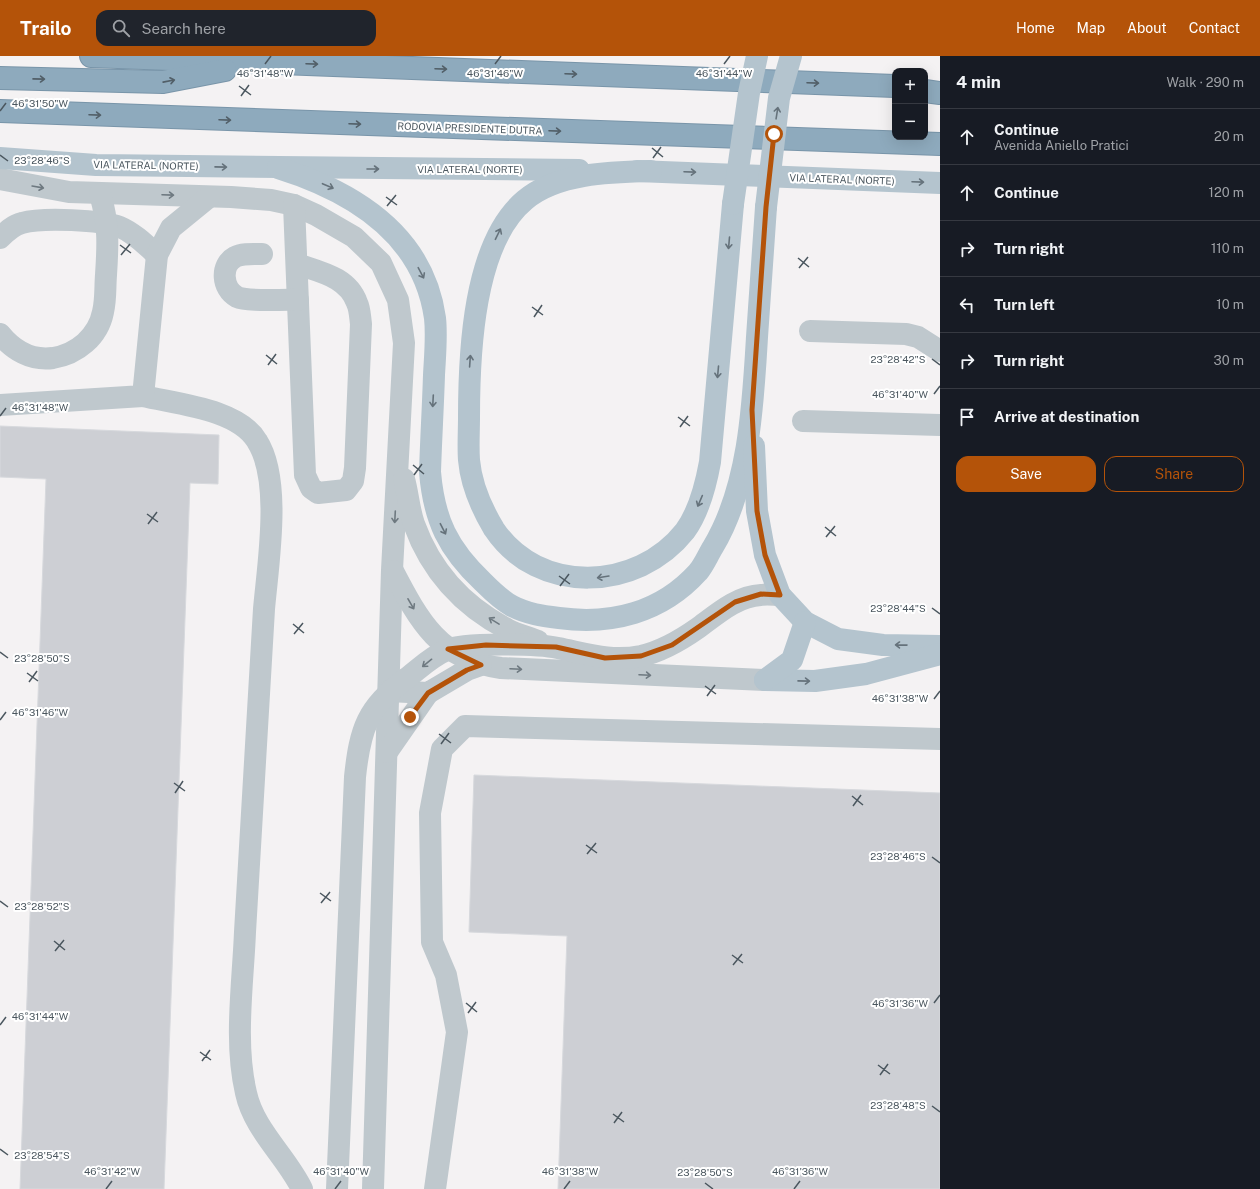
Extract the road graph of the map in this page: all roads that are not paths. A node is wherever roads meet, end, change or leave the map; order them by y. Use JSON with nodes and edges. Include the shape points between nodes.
{"nodes":[{"id":1,"x":91,"y":56,"type":"edge"},
{"id":2,"x":757,"y":56,"type":"edge"},
{"id":3,"x":791,"y":56,"type":"edge"},
{"id":4,"x":260,"y":62,"type":"junction"},
{"id":5,"x":0,"y":78,"type":"edge"},
{"id":6,"x":892,"y":87,"type":"edge"},
{"id":7,"x":928,"y":88,"type":"edge"},
{"id":8,"x":940,"y":89,"type":"edge"},
{"id":9,"x":928,"y":91,"type":"edge"},
{"id":10,"x":940,"y":93,"type":"edge"},
{"id":11,"x":0,"y":111,"type":"edge"},
{"id":12,"x":940,"y":144,"type":"edge"},
{"id":13,"x":0,"y":158,"type":"edge"},
{"id":14,"x":278,"y":168,"type":"junction"},
{"id":15,"x":651,"y":171,"type":"junction"},
{"id":16,"x":0,"y":180,"type":"edge"},
{"id":17,"x":940,"y":183,"type":"edge"},
{"id":18,"x":100,"y":194,"type":"junction"},
{"id":19,"x":209,"y":197,"type":"junction"},
{"id":20,"x":294,"y":205,"type":"junction"},
{"id":21,"x":108,"y":223,"type":"junction"},
{"id":22,"x":0,"y":238,"type":"edge"},
{"id":23,"x":262,"y":254,"type":"dead end"},
{"id":24,"x":157,"y":255,"type":"junction"},
{"id":25,"x":297,"y":264,"type":"junction"},
{"id":26,"x":298,"y":300,"type":"junction"},
{"id":27,"x":810,"y":332,"type":"dead end"},
{"id":28,"x":0,"y":334,"type":"edge"},
{"id":29,"x":940,"y":351,"type":"edge"},
{"id":30,"x":143,"y":396,"type":"junction"},
{"id":31,"x":0,"y":405,"type":"edge"},
{"id":32,"x":752,"y":410,"type":"junction"},
{"id":33,"x":803,"y":421,"type":"dead end"},
{"id":34,"x":940,"y":425,"type":"edge"},
{"id":35,"x":398,"y":450,"type":"junction"},
{"id":36,"x":392,"y":570,"type":"junction"},
{"id":37,"x":780,"y":595,"type":"junction"},
{"id":38,"x":805,"y":622,"type":"junction"},
{"id":39,"x":940,"y":646,"type":"edge"},
{"id":40,"x":556,"y":647,"type":"junction"},
{"id":41,"x":448,"y":649,"type":"junction"},
{"id":42,"x":940,"y":654,"type":"edge"},
{"id":43,"x":481,"y":665,"type":"junction"},
{"id":44,"x":765,"y":680,"type":"junction"},
{"id":45,"x":389,"y":691,"type":"junction"},
{"id":46,"x":428,"y":693,"type":"junction"},
{"id":47,"x":940,"y":739,"type":"edge"},
{"id":48,"x":387,"y":752,"type":"junction"},
{"id":49,"x":302,"y":1189,"type":"edge"},
{"id":50,"x":337,"y":1189,"type":"edge"},
{"id":51,"x":373,"y":1189,"type":"edge"},
{"id":52,"x":435,"y":1189,"type":"edge"}],
"edges":[{"from":1,"to":4,"type":"highway"},
{"from":2,"to":15,"type":"main road","one_way":true,"bridge":true,"via":[[733,204],[710,462],[705,489],[686,530],[650,561],[614,575],[579,578],[562,576],[538,567],[514,552],[496,530],[484,512],[469,460],[472,338],[486,268],[497,235],[507,219],[525,200],[551,186],[600,172]]},
{"from":32,"to":3,"type":"main road","one_way":true,"bridge":true,"via":[[766,207],[779,98]]},
{"from":5,"to":4,"type":"highway","one_way":true,"via":[[163,82]]},
{"from":4,"to":6,"type":"highway","one_way":true},
{"from":7,"to":8,"type":"highway"},
{"from":9,"to":10,"type":"highway"},
{"from":11,"to":12,"type":"highway","name":"RODOVIA PRESIDENTE DUTRA","one_way":true},
{"from":13,"to":14,"type":"main road","name":"VIA LATERAL (NORTE)","one_way":true,"via":[[96,165]]},
{"from":14,"to":15,"type":"main road","name":"VIA LATERAL (NORTE)","one_way":true},
{"from":14,"to":32,"type":"main road","one_way":true,"via":[[335,190],[374,214],[396,235],[422,274],[435,319],[430,472],[441,526],[463,564],[498,597],[513,606],[536,615],[569,620],[611,619],[633,615],[681,588],[698,571],[726,524],[735,499]]},
{"from":15,"to":17,"type":"main road","name":"VIA LATERAL (NORTE)","one_way":true},
{"from":16,"to":18,"type":"lane","one_way":true,"via":[[69,192]]},
{"from":18,"to":19,"type":"lane","one_way":true},
{"from":18,"to":21,"type":"lane"},
{"from":19,"to":20,"type":"lane","via":[[265,200]]},
{"from":19,"to":24,"type":"lane","via":[[171,228]]},
{"from":20,"to":25,"type":"lane"},
{"from":20,"to":35,"type":"lane","via":[[354,237],[381,263],[398,300],[404,342]]},
{"from":21,"to":22,"type":"lane","via":[[40,220],[21,223],[6,231]]},
{"from":21,"to":24,"type":"lane","via":[[134,235]]},
{"from":21,"to":28,"type":"lane","via":[[103,312],[99,326],[90,338],[79,349],[65,356],[48,359],[28,356],[10,346]]},
{"from":23,"to":26,"type":"lane","via":[[237,255],[230,260],[226,267],[225,280],[230,292],[242,298]]},
{"from":24,"to":30,"type":"lane"},
{"from":25,"to":26,"type":"lane"},
{"from":25,"to":26,"type":"lane","via":[[340,280],[357,302],[361,324],[355,468],[353,481],[346,490],[318,493],[311,488],[305,475]]},
{"from":27,"to":29,"type":"lane","via":[[906,334],[918,337]]},
{"from":30,"to":31,"type":"lane"},
{"from":30,"to":49,"type":"lane","via":[[214,412],[238,422],[253,434],[267,464],[271,511],[252,788],[240,1043],[245,1092],[250,1108]]},
{"from":32,"to":37,"type":"main road","via":[[758,518],[765,555]]},
{"from":33,"to":34,"type":"lane"},
{"from":35,"to":36,"type":"lane","one_way":true},
{"from":40,"to":35,"type":"lane","one_way":true,"via":[[508,630],[475,610],[448,585],[430,559],[414,523]]},
{"from":36,"to":41,"type":"lane","one_way":true,"via":[[412,607]]},
{"from":36,"to":45,"type":"lane"},
{"from":37,"to":38,"type":"main road"},
{"from":37,"to":40,"type":"lane","via":[[761,594],[735,602],[672,645],[641,656],[605,658]]},
{"from":39,"to":38,"type":"main road","one_way":true,"via":[[883,645],[838,639]]},
{"from":38,"to":44,"type":"main road","via":[[792,660]]},
{"from":40,"to":41,"type":"lane","via":[[486,645]]},
{"from":41,"to":43,"type":"lane"},
{"from":41,"to":45,"type":"lane","one_way":true},
{"from":44,"to":42,"type":"main road","one_way":true,"via":[[815,681],[866,674]]},
{"from":43,"to":44,"type":"lane","one_way":true},
{"from":43,"to":46,"type":"lane","via":[[467,670]]},
{"from":45,"to":46,"type":"lane"},
{"from":45,"to":48,"type":"lane"},
{"from":45,"to":50,"type":"lane","via":[[364,727],[358,749]]},
{"from":46,"to":48,"type":"lane"},
{"from":47,"to":52,"type":"lane","via":[[466,726],[442,749],[430,813],[432,942],[446,975],[456,1032]]},
{"from":48,"to":51,"type":"lane"}]}
